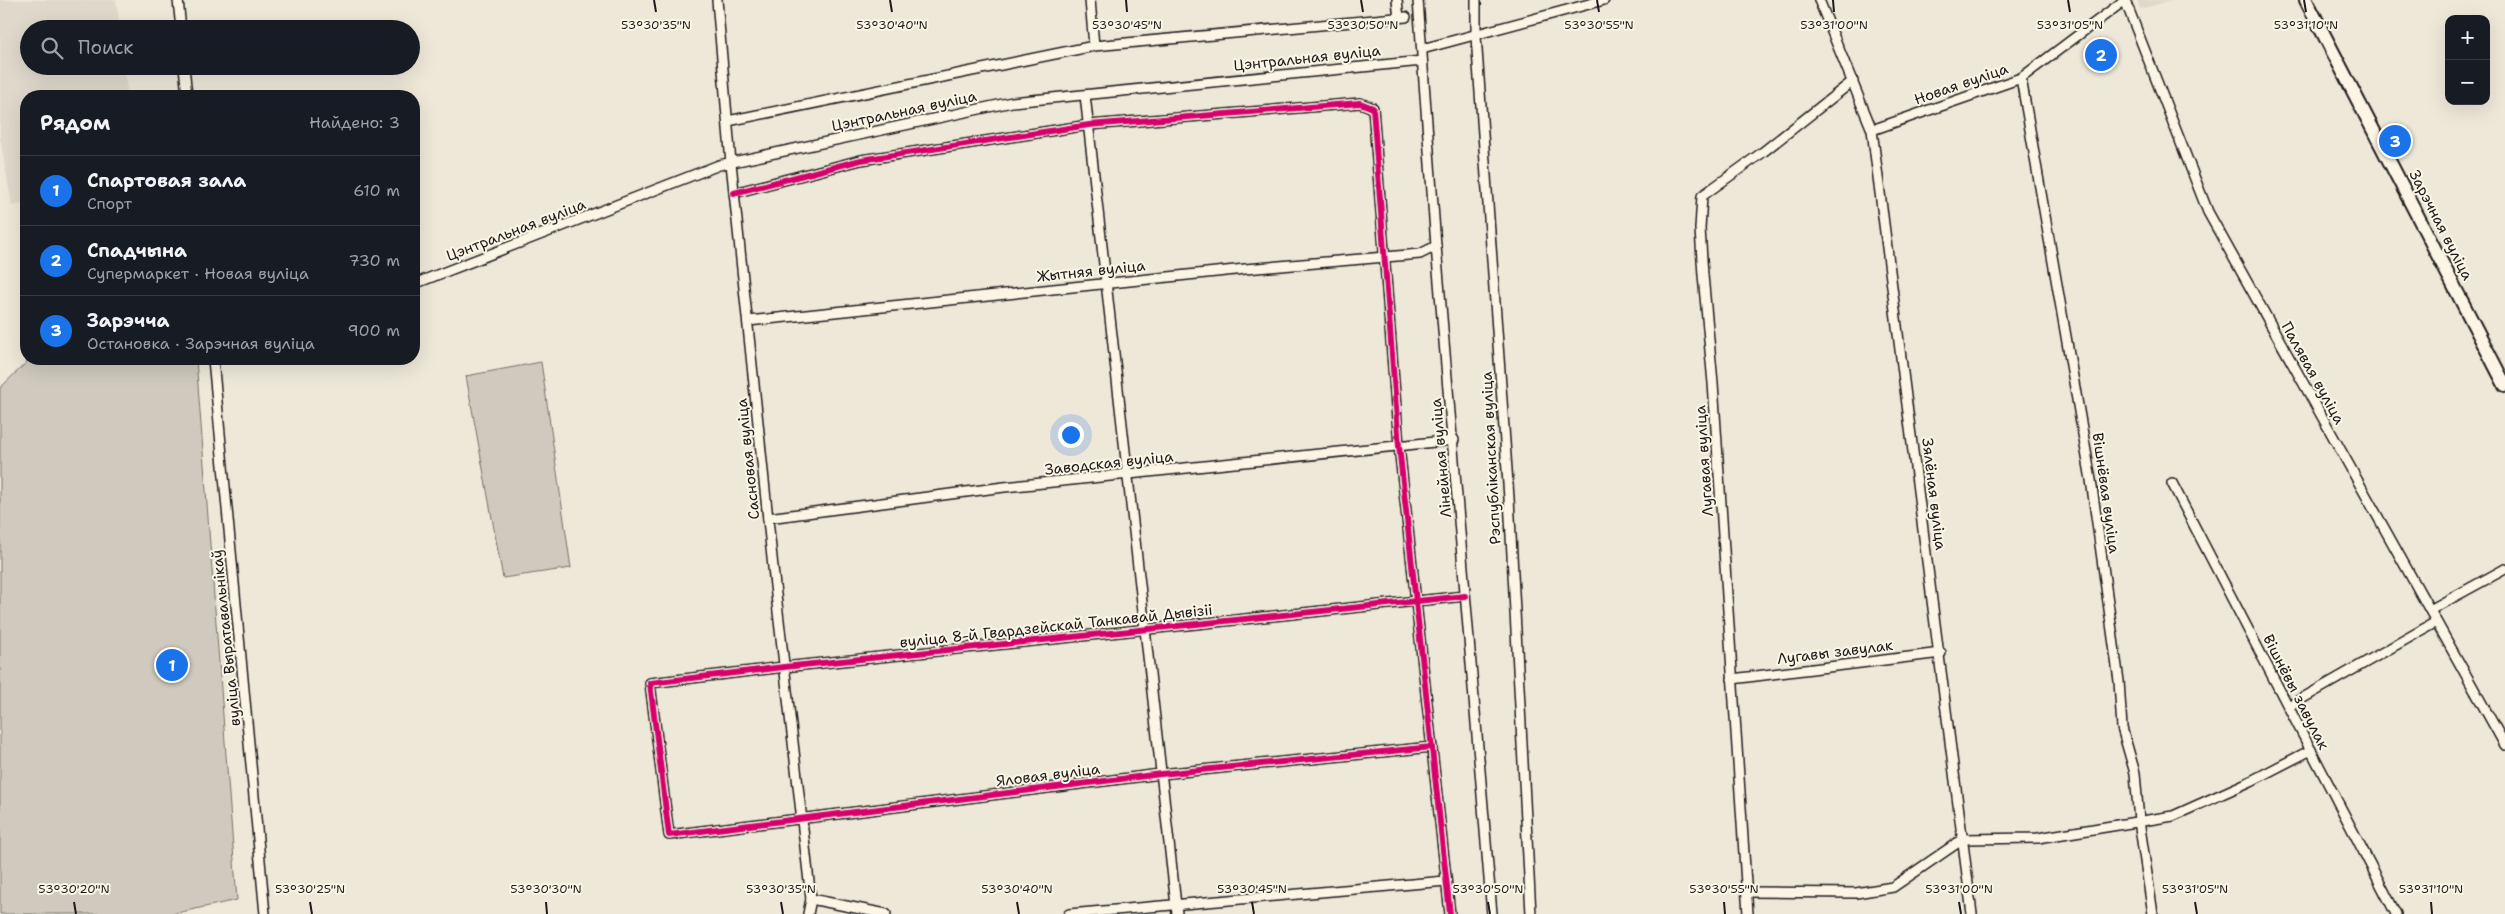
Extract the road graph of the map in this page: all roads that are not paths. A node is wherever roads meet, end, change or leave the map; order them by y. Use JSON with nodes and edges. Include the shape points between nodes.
{"nodes":[{"id":1,"x":178,"y":0,"type":"edge"},
{"id":2,"x":717,"y":0,"type":"edge"},
{"id":3,"x":1090,"y":0,"type":"edge"},
{"id":4,"x":1398,"y":0,"type":"edge"},
{"id":5,"x":1418,"y":0,"type":"edge"},
{"id":6,"x":1476,"y":0,"type":"edge"},
{"id":7,"x":1604,"y":0,"type":"edge"},
{"id":8,"x":1820,"y":0,"type":"edge"},
{"id":9,"x":2125,"y":0,"type":"edge"},
{"id":10,"x":2306,"y":0,"type":"edge"},
{"id":11,"x":180,"y":20,"type":"edge"},
{"id":12,"x":1476,"y":36,"type":"junction"},
{"id":13,"x":1094,"y":46,"type":"junction"},
{"id":14,"x":1422,"y":49,"type":"junction"},
{"id":15,"x":1422,"y":61,"type":"junction"},
{"id":16,"x":185,"y":75,"type":"edge"},
{"id":17,"x":2021,"y":78,"type":"junction"},
{"id":18,"x":1853,"y":81,"type":"junction"},
{"id":19,"x":186,"y":90,"type":"edge"},
{"id":20,"x":1085,"y":95,"type":"junction"},
{"id":21,"x":728,"y":121,"type":"junction"},
{"id":22,"x":1089,"y":125,"type":"junction"},
{"id":23,"x":1872,"y":130,"type":"junction"},
{"id":24,"x":731,"y":163,"type":"junction"},
{"id":25,"x":734,"y":193,"type":"junction"},
{"id":26,"x":1436,"y":246,"type":"junction"},
{"id":27,"x":1384,"y":257,"type":"junction"},
{"id":28,"x":420,"y":282,"type":"edge"},
{"id":29,"x":1106,"y":283,"type":"junction"},
{"id":30,"x":748,"y":321,"type":"junction"},
{"id":31,"x":214,"y":365,"type":"edge"},
{"id":32,"x":2505,"y":385,"type":"edge"},
{"id":33,"x":1454,"y":440,"type":"junction"},
{"id":34,"x":1399,"y":446,"type":"junction"},
{"id":35,"x":1128,"y":475,"type":"junction"},
{"id":36,"x":2172,"y":483,"type":"dead end"},
{"id":37,"x":768,"y":518,"type":"junction"},
{"id":38,"x":2505,"y":569,"type":"edge"},
{"id":39,"x":1465,"y":596,"type":"junction"},
{"id":40,"x":1416,"y":600,"type":"junction"},
{"id":41,"x":2430,"y":610,"type":"junction"},
{"id":42,"x":2436,"y":622,"type":"junction"},
{"id":43,"x":1146,"y":630,"type":"junction"},
{"id":44,"x":1940,"y":653,"type":"junction"},
{"id":45,"x":784,"y":667,"type":"junction"},
{"id":46,"x":1732,"y":679,"type":"junction"},
{"id":47,"x":2289,"y":706,"type":"junction"},
{"id":48,"x":2505,"y":746,"type":"edge"},
{"id":49,"x":1432,"y":747,"type":"junction"},
{"id":50,"x":2311,"y":750,"type":"junction"},
{"id":51,"x":1161,"y":774,"type":"junction"},
{"id":52,"x":802,"y":817,"type":"junction"},
{"id":53,"x":2139,"y":821,"type":"junction"},
{"id":54,"x":669,"y":835,"type":"joint"},
{"id":55,"x":1963,"y":839,"type":"junction"},
{"id":56,"x":1446,"y":881,"type":"junction"},
{"id":57,"x":1747,"y":892,"type":"junction"},
{"id":58,"x":811,"y":899,"type":"junction"},
{"id":59,"x":1177,"y":910,"type":"edge"},
{"id":60,"x":265,"y":914,"type":"edge"},
{"id":61,"x":808,"y":914,"type":"edge"},
{"id":62,"x":886,"y":914,"type":"edge"},
{"id":63,"x":1069,"y":914,"type":"edge"},
{"id":64,"x":1450,"y":914,"type":"edge"},
{"id":65,"x":1492,"y":914,"type":"edge"},
{"id":66,"x":1531,"y":914,"type":"edge"},
{"id":67,"x":1748,"y":914,"type":"edge"},
{"id":68,"x":1972,"y":914,"type":"edge"},
{"id":69,"x":2153,"y":914,"type":"edge"},
{"id":70,"x":2396,"y":914,"type":"edge"}],
"edges":[{"from":1,"to":11,"type":"street"},
{"from":2,"to":21,"type":"street","name":"Сасновая вуліца"},
{"from":3,"to":13,"type":"street"},
{"from":4,"to":13,"type":"street","name":"Цэнтральная вуліца","via":[[1402,18]]},
{"from":5,"to":14,"type":"street","name":"Лінейная вуліца"},
{"from":6,"to":12,"type":"street","name":"Рэспубліканская вуліца"},
{"from":7,"to":12,"type":"street"},
{"from":8,"to":18,"type":"street","name":"Зялёная вуліца"},
{"from":9,"to":17,"type":"street","name":"Новая вуліца"},
{"from":9,"to":41,"type":"street","name":"Палявая вуліца","via":[[2208,212]]},
{"from":10,"to":32,"type":"main road","name":"Зарэчная вуліца"},
{"from":12,"to":14,"type":"street"},
{"from":12,"to":66,"type":"street","name":"Рэспубліканская вуліца","via":[[1508,488]]},
{"from":13,"to":21,"type":"street","name":"Цэнтральная вуліца"},
{"from":14,"to":15,"type":"street","name":"Лінейная вуліца"},
{"from":15,"to":20,"type":"street","name":"Цэнтральная вуліца"},
{"from":15,"to":26,"type":"street","name":"Лінейная вуліца"},
{"from":16,"to":19,"type":"street"},
{"from":17,"to":23,"type":"street","name":"Новая вуліца"},
{"from":17,"to":53,"type":"street","name":"Вішнёвая вуліца","via":[[2092,480],[2119,681],[2122,728],[2136,773]]},
{"from":18,"to":23,"type":"street","name":"Зялёная вуліца"},
{"from":18,"to":46,"type":"street","name":"Лугавая вуліца","via":[[1702,196],[1700,229]]},
{"from":20,"to":22,"type":"street"},
{"from":20,"to":24,"type":"street","name":"Цэнтральная вуліца","via":[[1012,102]]},
{"from":21,"to":24,"type":"street","name":"Сасновая вуліца"},
{"from":22,"to":25,"type":"street","via":[[861,160]]},
{"from":22,"to":27,"type":"street","via":[[1360,103],[1373,108]]},
{"from":22,"to":29,"type":"street"},
{"from":23,"to":44,"type":"street","name":"Зялёная вуліца"},
{"from":24,"to":25,"type":"street","name":"Сасновая вуліца"},
{"from":24,"to":28,"type":"street","name":"Цэнтральная вуліца"},
{"from":25,"to":30,"type":"street","name":"Сасновая вуліца"},
{"from":26,"to":27,"type":"street","name":"Жытняя вуліца","via":[[1420,254]]},
{"from":26,"to":33,"type":"street","name":"Лінейная вуліца"},
{"from":27,"to":29,"type":"street","name":"Жытняя вуліца"},
{"from":27,"to":34,"type":"street"},
{"from":29,"to":30,"type":"street","name":"Жытняя вуліца"},
{"from":29,"to":35,"type":"street"},
{"from":30,"to":37,"type":"street","name":"Сасновая вуліца"},
{"from":31,"to":60,"type":"street","name":"вуліца Выратавальнікаў"},
{"from":33,"to":34,"type":"street","name":"Заводская вуліца"},
{"from":33,"to":39,"type":"street","name":"Лінейная вуліца"},
{"from":34,"to":35,"type":"street","name":"Заводская вуліца"},
{"from":34,"to":40,"type":"street"},
{"from":35,"to":37,"type":"street","name":"Заводская вуліца","via":[[1004,487]]},
{"from":35,"to":43,"type":"street"},
{"from":36,"to":47,"type":"street","name":"Вішнёвы завулак"},
{"from":37,"to":45,"type":"street","name":"Сасновая вуліца"},
{"from":38,"to":41,"type":"street"},
{"from":39,"to":40,"type":"street","name":"вуліца 8-й Гвардзейскай Танкавай Дывізіі"},
{"from":39,"to":65,"type":"street","name":"Лінейная вуліца"},
{"from":40,"to":43,"type":"street","name":"вуліца 8-й Гвардзейскай Танкавай Дывізіі"},
{"from":40,"to":49,"type":"street"},
{"from":41,"to":42,"type":"street","name":"Палявая вуліца"},
{"from":42,"to":47,"type":"street"},
{"from":42,"to":48,"type":"street","name":"Палявая вуліца"},
{"from":43,"to":45,"type":"street","name":"вуліца 8-й Гвардзейскай Танкавай Дывізіі"},
{"from":43,"to":51,"type":"street"},
{"from":44,"to":46,"type":"street","name":"Лугавы завулак"},
{"from":44,"to":55,"type":"street","name":"Зялёная вуліца"},
{"from":45,"to":52,"type":"street","name":"Сасновая вуліца"},
{"from":45,"to":54,"type":"street","name":"вуліца 8-й Гвардзейскай Танкавай Дывізіі","via":[[650,683]]},
{"from":46,"to":57,"type":"street","name":"Лугавая вуліца"},
{"from":47,"to":50,"type":"street","name":"Вішнёвы завулак"},
{"from":49,"to":51,"type":"street","name":"Яловая вуліца"},
{"from":49,"to":56,"type":"street"},
{"from":50,"to":53,"type":"street","via":[[2173,816]]},
{"from":50,"to":70,"type":"street","name":"Вішнёвы завулак"},
{"from":51,"to":52,"type":"street","name":"Яловая вуліца"},
{"from":51,"to":59,"type":"street"},
{"from":52,"to":54,"type":"street","name":"Яловая вуліца"},
{"from":52,"to":58,"type":"street","name":"Сасновая вуліца"},
{"from":53,"to":55,"type":"street","via":[[2038,838]]},
{"from":53,"to":69,"type":"street","name":"Вішнёвая вуліца"},
{"from":55,"to":57,"type":"street","via":[[1893,888],[1856,893]]},
{"from":55,"to":68,"type":"street","name":"Зялёная вуліца"},
{"from":56,"to":59,"type":"street"},
{"from":56,"to":64,"type":"street"},
{"from":57,"to":67,"type":"street","name":"Лугавая вуліца"},
{"from":58,"to":61,"type":"street","name":"Сасновая вуліца"},
{"from":58,"to":62,"type":"street"},
{"from":59,"to":63,"type":"street"}]}
